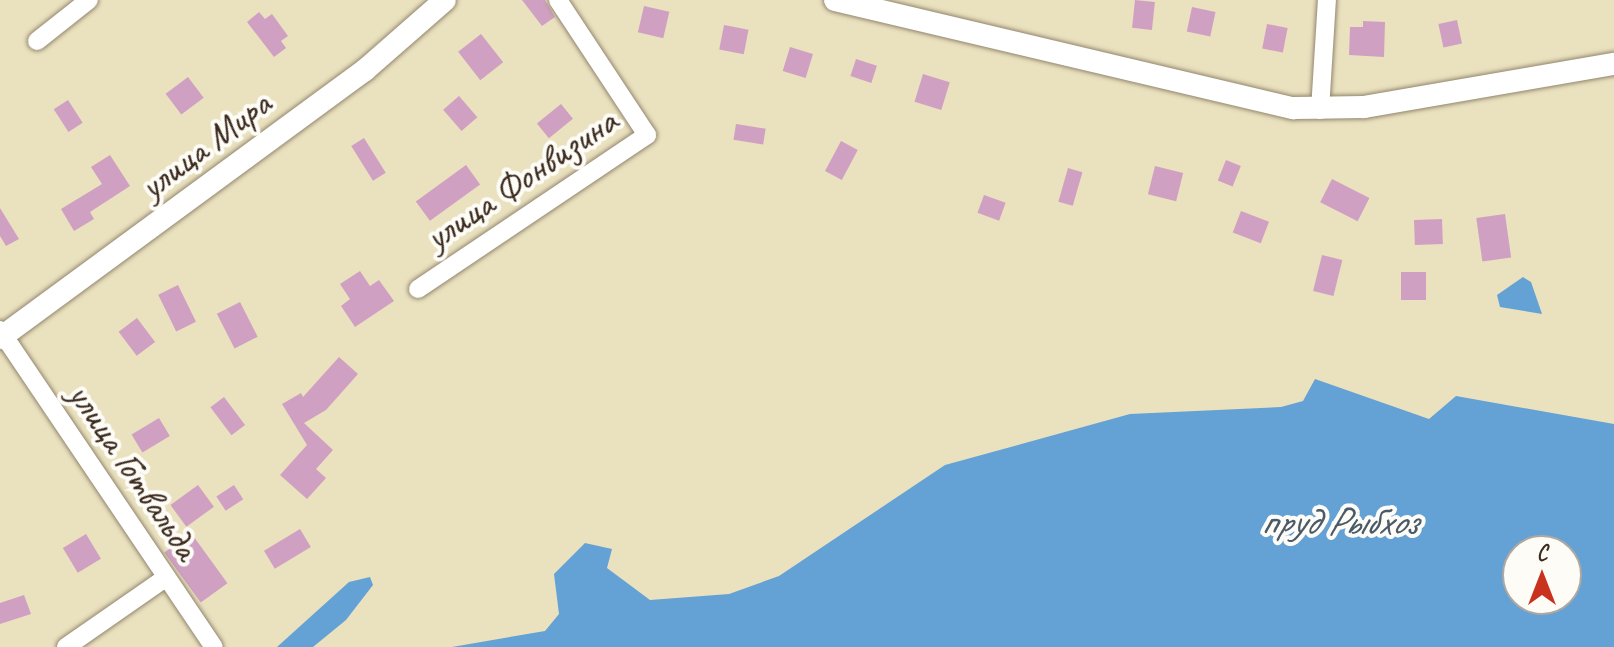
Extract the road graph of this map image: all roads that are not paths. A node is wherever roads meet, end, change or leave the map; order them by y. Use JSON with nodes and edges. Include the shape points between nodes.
{"nodes":[{"id":1,"x":89,"y":0,"type":"edge"},
{"id":2,"x":445,"y":0,"type":"edge"},
{"id":3,"x":558,"y":0,"type":"edge"},
{"id":4,"x":835,"y":0,"type":"edge"},
{"id":5,"x":1327,"y":0,"type":"edge"},
{"id":6,"x":37,"y":41,"type":"dead end"},
{"id":7,"x":1614,"y":64,"type":"edge"},
{"id":8,"x":1320,"y":110,"type":"junction"},
{"id":9,"x":418,"y":289,"type":"dead end"},
{"id":10,"x":1,"y":335,"type":"edge"},
{"id":11,"x":164,"y":579,"type":"junction"},
{"id":12,"x":66,"y":647,"type":"edge"},
{"id":13,"x":214,"y":647,"type":"edge"}],
"edges":[{"from":1,"to":6,"type":"street"},
{"from":2,"to":10,"type":"street","name":"улица Мира","via":[[353,79]]},
{"from":3,"to":9,"type":"street","name":"улица Фонвизина","via":[[647,135]]},
{"from":4,"to":8,"type":"street","via":[[1290,108]]},
{"from":5,"to":8,"type":"street"},
{"from":7,"to":8,"type":"street","via":[[1440,96]]},
{"from":10,"to":11,"type":"street","name":"улица Готвальда"},
{"from":11,"to":12,"type":"street"},
{"from":11,"to":13,"type":"street","name":"улица Готвальда"}]}
